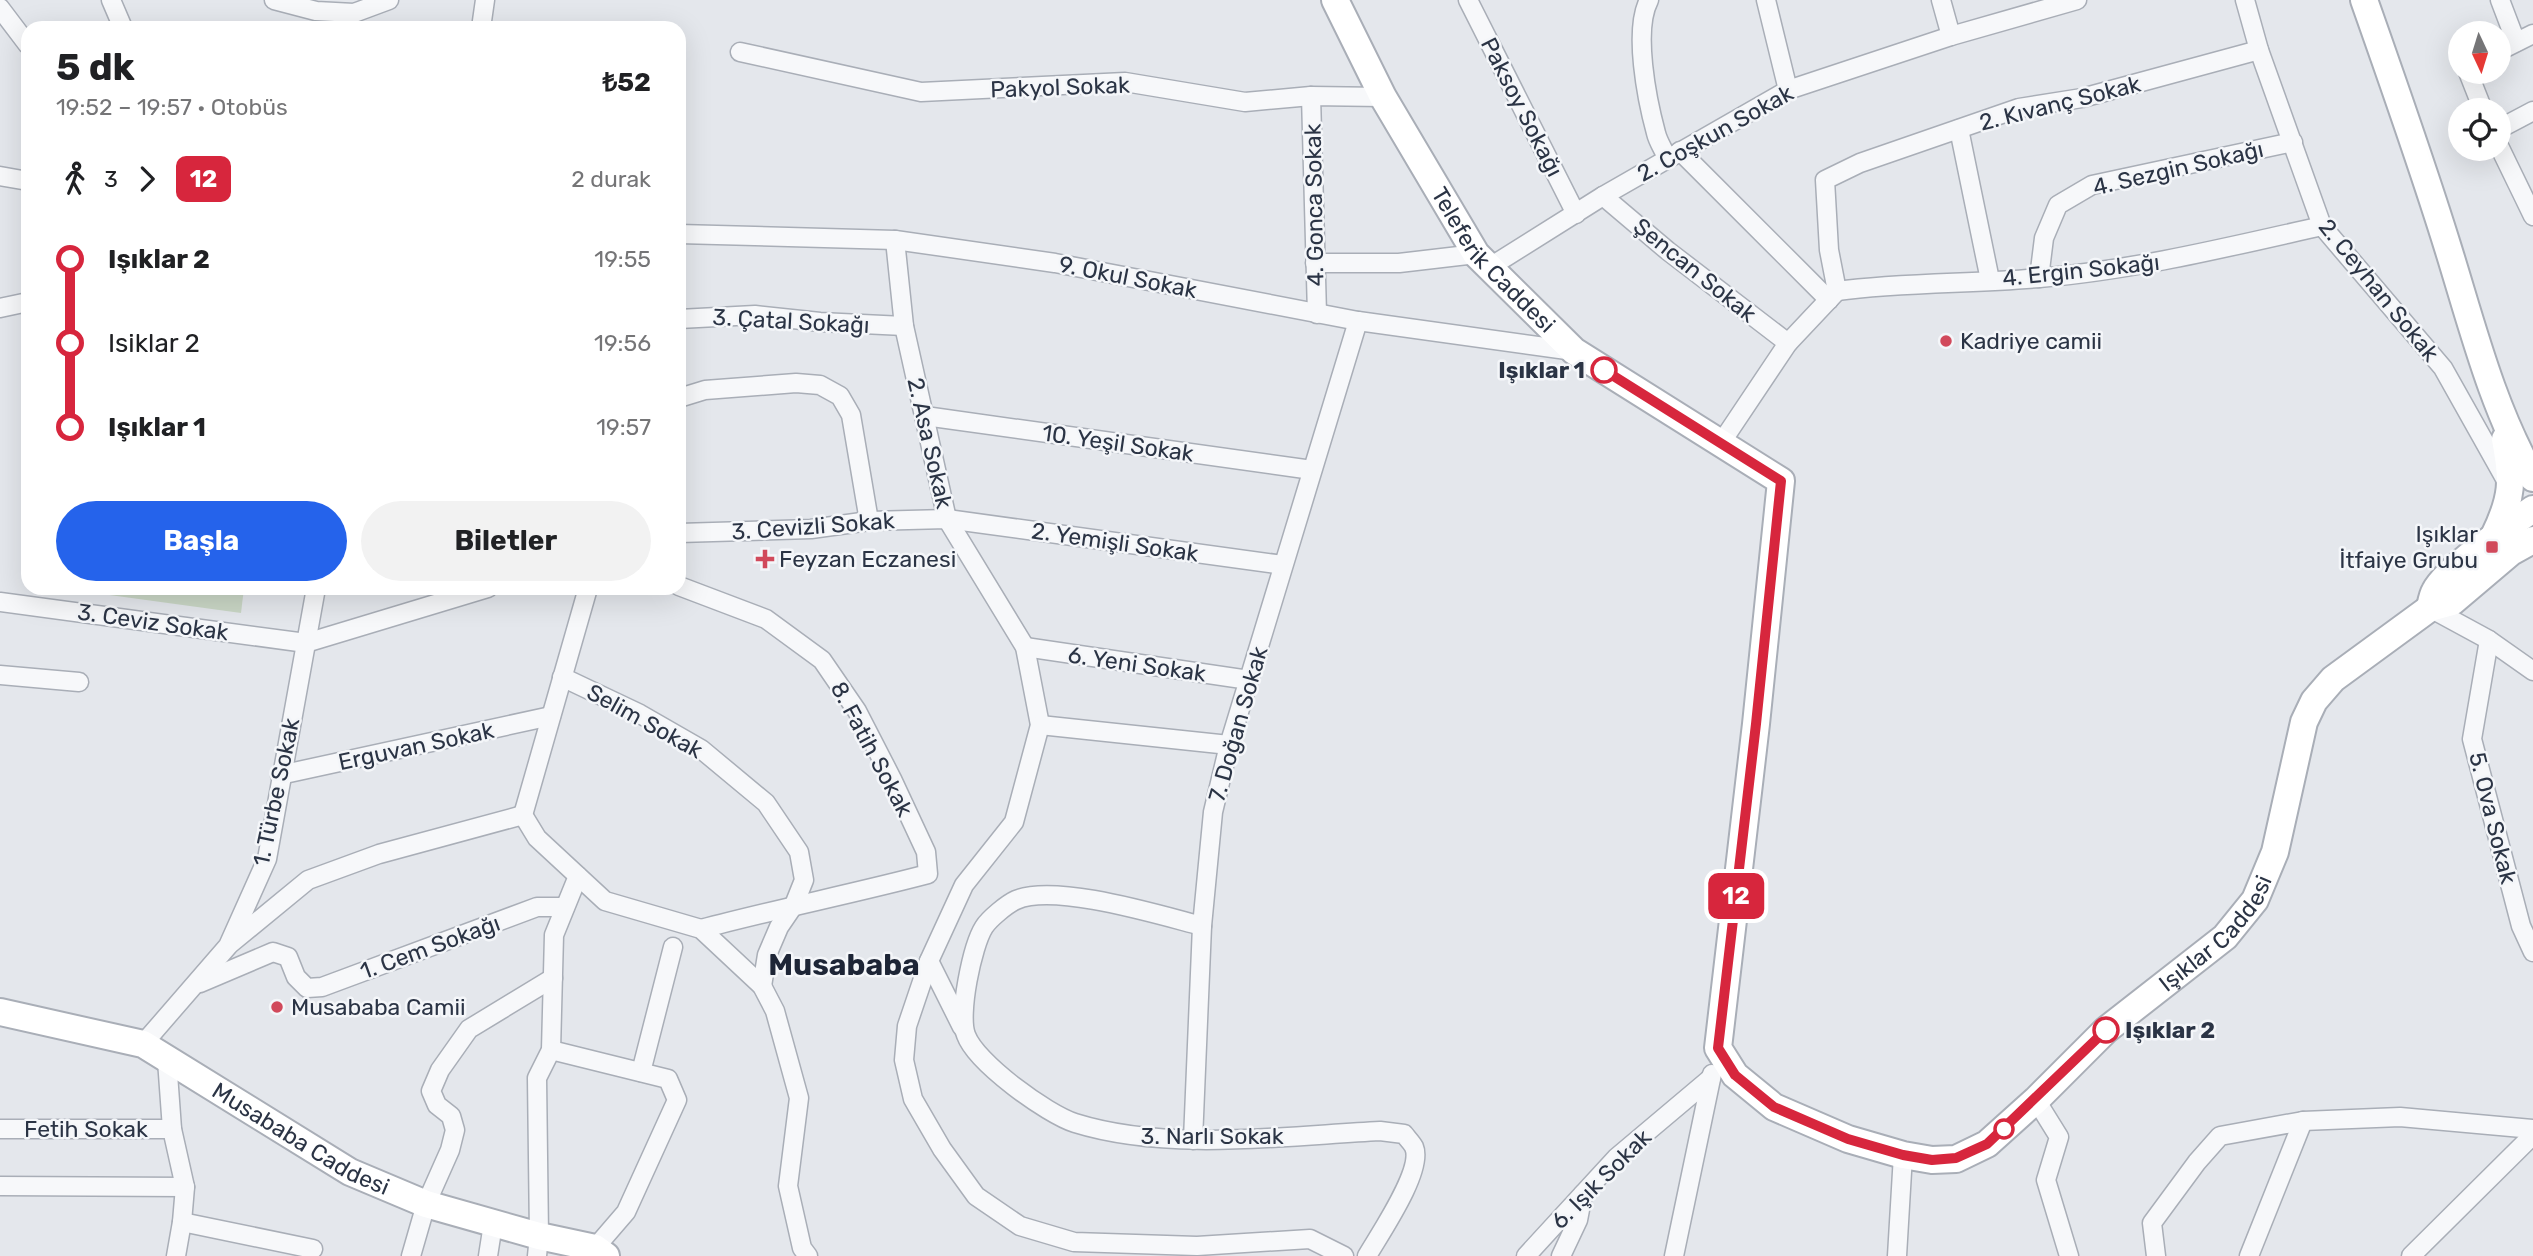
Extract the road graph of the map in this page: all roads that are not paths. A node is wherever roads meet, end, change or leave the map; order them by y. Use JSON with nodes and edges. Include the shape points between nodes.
{"nodes":[{"id":1,"x":111,"y":0,"type":"edge"},
{"id":2,"x":274,"y":0,"type":"edge"},
{"id":3,"x":389,"y":0,"type":"edge"},
{"id":4,"x":485,"y":0,"type":"edge"},
{"id":5,"x":1335,"y":0,"type":"edge"},
{"id":6,"x":1468,"y":0,"type":"edge"},
{"id":7,"x":1634,"y":0,"type":"edge"},
{"id":8,"x":1649,"y":0,"type":"edge"},
{"id":9,"x":1766,"y":0,"type":"edge"},
{"id":10,"x":1941,"y":0,"type":"edge"},
{"id":11,"x":2245,"y":0,"type":"edge"},
{"id":12,"x":2364,"y":0,"type":"edge"},
{"id":13,"x":2500,"y":0,"type":"edge"},
{"id":14,"x":2067,"y":2,"type":"edge"},
{"id":15,"x":0,"y":8,"type":"edge"},
{"id":16,"x":120,"y":21,"type":"edge"},
{"id":17,"x":482,"y":21,"type":"edge"},
{"id":18,"x":2533,"y":34,"type":"edge"},
{"id":19,"x":21,"y":36,"type":"edge"},
{"id":20,"x":1951,"y":36,"type":"junction"},
{"id":21,"x":2516,"y":42,"type":"junction"},
{"id":22,"x":2511,"y":45,"type":"edge"},
{"id":23,"x":2259,"y":50,"type":"junction"},
{"id":24,"x":740,"y":52,"type":"dead end"},
{"id":25,"x":1788,"y":90,"type":"junction"},
{"id":26,"x":1311,"y":96,"type":"junction"},
{"id":27,"x":1383,"y":97,"type":"junction"},
{"id":28,"x":2533,"y":111,"type":"edge"},
{"id":29,"x":2511,"y":123,"type":"edge"},
{"id":30,"x":1959,"y":129,"type":"junction"},
{"id":31,"x":1656,"y":135,"type":"junction"},
{"id":32,"x":2293,"y":142,"type":"junction"},
{"id":33,"x":1674,"y":154,"type":"junction"},
{"id":34,"x":2506,"y":161,"type":"edge"},
{"id":35,"x":0,"y":176,"type":"edge"},
{"id":36,"x":21,"y":180,"type":"edge"},
{"id":37,"x":1604,"y":196,"type":"junction"},
{"id":38,"x":1576,"y":214,"type":"junction"},
{"id":39,"x":2533,"y":216,"type":"edge"},
{"id":40,"x":2322,"y":226,"type":"junction"},
{"id":41,"x":686,"y":234,"type":"edge"},
{"id":42,"x":895,"y":240,"type":"junction"},
{"id":43,"x":1483,"y":260,"type":"junction"},
{"id":44,"x":1315,"y":263,"type":"junction"},
{"id":45,"x":2039,"y":278,"type":"junction"},
{"id":46,"x":1990,"y":280,"type":"junction"},
{"id":47,"x":1833,"y":295,"type":"junction"},
{"id":48,"x":21,"y":304,"type":"edge"},
{"id":49,"x":0,"y":309,"type":"edge"},
{"id":50,"x":1317,"y":314,"type":"junction"},
{"id":51,"x":686,"y":319,"type":"edge"},
{"id":52,"x":1358,"y":321,"type":"junction"},
{"id":53,"x":904,"y":326,"type":"junction"},
{"id":54,"x":1788,"y":343,"type":"junction"},
{"id":55,"x":1574,"y":351,"type":"junction"},
{"id":56,"x":686,"y":396,"type":"edge"},
{"id":57,"x":925,"y":416,"type":"junction"},
{"id":58,"x":1721,"y":443,"type":"junction"},
{"id":59,"x":1312,"y":470,"type":"junction"},
{"id":60,"x":2522,"y":483,"type":"edge"},
{"id":61,"x":947,"y":519,"type":"junction"},
{"id":62,"x":2530,"y":519,"type":"edge"},
{"id":63,"x":869,"y":521,"type":"junction"},
{"id":64,"x":686,"y":533,"type":"edge"},
{"id":65,"x":2513,"y":543,"type":"edge"},
{"id":66,"x":1283,"y":565,"type":"junction"},
{"id":67,"x":686,"y":589,"type":"edge"},
{"id":68,"x":315,"y":595,"type":"edge"},
{"id":69,"x":465,"y":595,"type":"edge"},
{"id":70,"x":587,"y":595,"type":"edge"},
{"id":71,"x":0,"y":601,"type":"edge"},
{"id":72,"x":2430,"y":608,"type":"junction"},
{"id":73,"x":2489,"y":640,"type":"junction"},
{"id":74,"x":306,"y":643,"type":"junction"},
{"id":75,"x":1024,"y":647,"type":"junction"},
{"id":76,"x":2533,"y":671,"type":"edge"},
{"id":77,"x":0,"y":675,"type":"edge"},
{"id":78,"x":562,"y":677,"type":"junction"},
{"id":79,"x":1249,"y":680,"type":"junction"},
{"id":80,"x":79,"y":682,"type":"dead end"},
{"id":81,"x":551,"y":716,"type":"junction"},
{"id":82,"x":1040,"y":725,"type":"junction"},
{"id":83,"x":1228,"y":745,"type":"junction"},
{"id":84,"x":281,"y":775,"type":"junction"},
{"id":85,"x":523,"y":815,"type":"junction"},
{"id":86,"x":578,"y":876,"type":"junction"},
{"id":87,"x":794,"y":905,"type":"junction"},
{"id":88,"x":565,"y":907,"type":"junction"},
{"id":89,"x":1202,"y":926,"type":"junction"},
{"id":90,"x":701,"y":929,"type":"junction"},
{"id":91,"x":228,"y":946,"type":"junction"},
{"id":92,"x":673,"y":947,"type":"dead end"},
{"id":93,"x":2533,"y":952,"type":"edge"},
{"id":94,"x":929,"y":961,"type":"junction"},
{"id":95,"x":553,"y":978,"type":"junction"},
{"id":96,"x":193,"y":986,"type":"junction"},
{"id":97,"x":762,"y":986,"type":"junction"},
{"id":98,"x":0,"y":1012,"type":"edge"},
{"id":99,"x":965,"y":1035,"type":"junction"},
{"id":100,"x":144,"y":1044,"type":"junction"},
{"id":101,"x":1718,"y":1048,"type":"junction"},
{"id":102,"x":551,"y":1050,"type":"junction"},
{"id":103,"x":167,"y":1060,"type":"junction"},
{"id":104,"x":641,"y":1072,"type":"junction"},
{"id":105,"x":1711,"y":1077,"type":"junction"},
{"id":106,"x":2036,"y":1100,"type":"junction"},
{"id":107,"x":2303,"y":1121,"type":"junction"},
{"id":108,"x":0,"y":1129,"type":"edge"},
{"id":109,"x":172,"y":1129,"type":"junction"},
{"id":110,"x":2533,"y":1129,"type":"edge"},
{"id":111,"x":2533,"y":1135,"type":"edge"},
{"id":112,"x":1192,"y":1140,"type":"junction"},
{"id":113,"x":1903,"y":1155,"type":"junction"},
{"id":114,"x":0,"y":1186,"type":"edge"},
{"id":115,"x":185,"y":1187,"type":"junction"},
{"id":116,"x":1583,"y":1194,"type":"junction"},
{"id":117,"x":426,"y":1204,"type":"junction"},
{"id":118,"x":182,"y":1222,"type":"junction"},
{"id":119,"x":493,"y":1224,"type":"junction"},
{"id":120,"x":538,"y":1246,"type":"edge"},
{"id":121,"x":313,"y":1249,"type":"dead end"},
{"id":122,"x":600,"y":1252,"type":"edge"},
{"id":123,"x":176,"y":1256,"type":"edge"},
{"id":124,"x":411,"y":1256,"type":"edge"},
{"id":125,"x":488,"y":1256,"type":"edge"},
{"id":126,"x":808,"y":1256,"type":"edge"},
{"id":127,"x":1344,"y":1256,"type":"edge"},
{"id":128,"x":1367,"y":1256,"type":"edge"},
{"id":129,"x":1526,"y":1256,"type":"edge"},
{"id":130,"x":1561,"y":1256,"type":"edge"},
{"id":131,"x":1674,"y":1256,"type":"edge"},
{"id":132,"x":1897,"y":1256,"type":"edge"},
{"id":133,"x":2069,"y":1256,"type":"edge"},
{"id":134,"x":2156,"y":1256,"type":"edge"},
{"id":135,"x":2249,"y":1256,"type":"edge"},
{"id":136,"x":2411,"y":1256,"type":"edge"}],
"edges":[{"from":1,"to":16,"type":"street"},
{"from":2,"to":3,"type":"street","via":[[316,11],[354,13]]},
{"from":4,"to":17,"type":"street"},
{"from":5,"to":27,"type":"main road","name":"Teleferik Caddesi"},
{"from":6,"to":38,"type":"street","name":"Paksoy Sokağı"},
{"from":7,"to":31,"type":"street","via":[[1630,43],[1638,86]]},
{"from":8,"to":31,"type":"street","via":[[1641,39]]},
{"from":9,"to":25,"type":"street"},
{"from":10,"to":20,"type":"street"},
{"from":11,"to":23,"type":"street","name":"2. Ceyhan Sokak"},
{"from":12,"to":60,"type":"main road","via":[[2517,450]]},
{"from":13,"to":21,"type":"street"},
{"from":14,"to":20,"type":"street","name":"2. Coşkun Sokak"},
{"from":15,"to":19,"type":"street"},
{"from":18,"to":21,"type":"street"},
{"from":20,"to":25,"type":"street","name":"2. Coşkun Sokak"},
{"from":21,"to":22,"type":"street"},
{"from":23,"to":30,"type":"street","name":"2. Kıvanç Sokak","via":[[2082,98],[2019,108]]},
{"from":23,"to":32,"type":"street","name":"2. Ceyhan Sokak"},
{"from":24,"to":26,"type":"street","name":"Pakyol Sokak","via":[[921,92],[1125,82],[1245,102]]},
{"from":25,"to":33,"type":"street","name":"2. Coşkun Sokak"},
{"from":26,"to":27,"type":"street","name":"Pakyol Sokak"},
{"from":26,"to":44,"type":"street","name":"4. Gonca Sokak"},
{"from":27,"to":43,"type":"main road","name":"Teleferik Caddesi"},
{"from":28,"to":29,"type":"street"},
{"from":30,"to":46,"type":"street"},
{"from":30,"to":47,"type":"street","name":"2. Kıvanç Sokak","via":[[1825,180]]},
{"from":31,"to":33,"type":"street"},
{"from":32,"to":40,"type":"street","name":"2. Ceyhan Sokak"},
{"from":32,"to":45,"type":"street","name":"4. Sezgin Sokağı","via":[[2092,185],[2058,205],[2044,238]]},
{"from":33,"to":37,"type":"street","name":"2. Coşkun Sokak"},
{"from":33,"to":47,"type":"street"},
{"from":34,"to":39,"type":"street"},
{"from":35,"to":36,"type":"street"},
{"from":37,"to":38,"type":"street","name":"2. Coşkun Sokak"},
{"from":37,"to":54,"type":"street","name":"Şencan Sokak"},
{"from":38,"to":43,"type":"street","name":"2. Coşkun Sokak"},
{"from":40,"to":45,"type":"street","name":"4. Ergin Sokağı","via":[[2146,265]]},
{"from":40,"to":60,"type":"street","name":"2. Ceyhan Sokak","via":[[2443,368]]},
{"from":41,"to":42,"type":"street","name":"9. Okul Sokak"},
{"from":42,"to":50,"type":"street","name":"9. Okul Sokak","via":[[1055,263]]},
{"from":42,"to":53,"type":"street","name":"2. Asa Sokak"},
{"from":43,"to":44,"type":"street"},
{"from":43,"to":55,"type":"main road","name":"Teleferik Caddesi"},
{"from":44,"to":50,"type":"street","name":"4. Gonca Sokak"},
{"from":45,"to":46,"type":"street","name":"4. Ergin Sokağı"},
{"from":46,"to":47,"type":"street","name":"4. Ergin Sokağı","via":[[1879,286]]},
{"from":47,"to":54,"type":"street"},
{"from":48,"to":49,"type":"street"},
{"from":50,"to":52,"type":"street","name":"9. Okul Sokak"},
{"from":51,"to":53,"type":"street","name":"3. Çatal Sokağı","via":[[755,315]]},
{"from":52,"to":55,"type":"street","name":"9. Okul Sokak"},
{"from":52,"to":59,"type":"street","name":"7. Doğan Sokak"},
{"from":53,"to":57,"type":"street","name":"2. Asa Sokak"},
{"from":54,"to":58,"type":"street"},
{"from":55,"to":58,"type":"main road","name":"Teleferik Caddesi"},
{"from":56,"to":63,"type":"street","via":[[705,390],[796,383],[820,385],[840,396],[850,415]]},
{"from":57,"to":59,"type":"street","name":"10. Yeşil Sokak"},
{"from":57,"to":61,"type":"street","name":"2. Asa Sokak"},
{"from":58,"to":101,"type":"main road","name":"Teleferik Caddesi","via":[[1781,481]]},
{"from":59,"to":66,"type":"street","name":"7. Doğan Sokak"},
{"from":60,"to":62,"type":"main road"},
{"from":60,"to":65,"type":"main road","via":[[2507,511]]},
{"from":61,"to":63,"type":"street","name":"3. Cevizli Sokak"},
{"from":61,"to":66,"type":"street","name":"2. Yemişli Sokak"},
{"from":61,"to":75,"type":"street","name":"2. Asa Sokak"},
{"from":62,"to":65,"type":"main road","name":"Işıklar Caddesi"},
{"from":63,"to":64,"type":"street","name":"3. Cevizli Sokak","via":[[811,529]]},
{"from":65,"to":72,"type":"main road","name":"Işıklar Caddesi","via":[[2452,602]]},
{"from":66,"to":79,"type":"street","name":"7. Doğan Sokak"},
{"from":67,"to":87,"type":"street","name":"8. Fatih Sokak","via":[[766,620],[822,660],[857,711],[926,852],[928,874]]},
{"from":68,"to":74,"type":"street","name":"1. Türbe Sokak"},
{"from":69,"to":74,"type":"street"},
{"from":70,"to":78,"type":"street"},
{"from":71,"to":74,"type":"street","name":"3. Ceviz Sokak"},
{"from":72,"to":73,"type":"street"},
{"from":72,"to":106,"type":"main road","name":"Işıklar Caddesi","via":[[2333,679],[2314,701],[2304,722],[2275,852],[2255,900],[2225,937],[2106,1030]]},
{"from":73,"to":76,"type":"street"},
{"from":73,"to":93,"type":"street","name":"5. Ova Sokak","via":[[2472,739],[2521,926]]},
{"from":74,"to":84,"type":"street","name":"1. Türbe Sokak"},
{"from":75,"to":79,"type":"street","name":"6. Yeni Sokak"},
{"from":75,"to":82,"type":"street","name":"2. Asa Sokak"},
{"from":77,"to":80,"type":"street"},
{"from":78,"to":81,"type":"street"},
{"from":78,"to":87,"type":"street","name":"Selim Sokak","via":[[701,749],[766,803],[799,852],[804,880]]},
{"from":79,"to":83,"type":"street","name":"7. Doğan Sokak"},
{"from":81,"to":84,"type":"street","name":"Erguvan Sokak"},
{"from":81,"to":85,"type":"street"},
{"from":82,"to":83,"type":"street"},
{"from":82,"to":94,"type":"street","name":"2. Asa Sokak","via":[[1014,822],[964,885]]},
{"from":83,"to":89,"type":"street","name":"7. Doğan Sokak","via":[[1213,812]]},
{"from":84,"to":91,"type":"street","name":"1. Türbe Sokak","via":[[267,859]]},
{"from":85,"to":86,"type":"street","via":[[537,838]]},
{"from":85,"to":91,"type":"street","via":[[379,854],[308,880]]},
{"from":86,"to":88,"type":"street"},
{"from":86,"to":90,"type":"street","via":[[605,901]]},
{"from":87,"to":90,"type":"street"},
{"from":87,"to":97,"type":"street","name":"Selim Sokak","via":[[767,955]]},
{"from":88,"to":95,"type":"street","via":[[554,935]]},
{"from":88,"to":96,"type":"street","name":"1. Cem Sokağı","via":[[537,907],[322,987],[307,988],[296,977],[288,957],[273,953]]},
{"from":89,"to":99,"type":"street","via":[[1056,895],[1014,900],[984,926],[970,961]]},
{"from":89,"to":112,"type":"street","name":"7. Doğan Sokak"},
{"from":90,"to":97,"type":"street"},
{"from":91,"to":96,"type":"street","name":"1. Türbe Sokak"},
{"from":92,"to":104,"type":"street"},
{"from":94,"to":99,"type":"street","name":"3. Narlı Sokak"},
{"from":94,"to":127,"type":"street","name":"2. Asa Sokak","via":[[907,1026],[904,1060],[913,1099],[976,1196],[1020,1226],[1074,1242],[1197,1246],[1310,1239]]},
{"from":95,"to":102,"type":"street"},
{"from":95,"to":117,"type":"street","via":[[470,1029],[440,1070],[432,1091],[456,1130]]},
{"from":96,"to":100,"type":"street","name":"1. Türbe Sokak"},
{"from":97,"to":126,"type":"street","via":[[775,1011],[799,1098],[788,1186],[802,1248]]},
{"from":98,"to":100,"type":"main road","name":"Musababa Caddesi"},
{"from":99,"to":112,"type":"street","name":"3. Narlı Sokak","via":[[989,1066],[1034,1102],[1073,1123],[1131,1136]]},
{"from":100,"to":103,"type":"main road","name":"Musababa Caddesi"},
{"from":101,"to":105,"type":"street"},
{"from":101,"to":113,"type":"main road","name":"Işıklar Caddesi","via":[[1735,1075],[1774,1107],[1848,1139]]},
{"from":102,"to":104,"type":"street"},
{"from":102,"to":120,"type":"street","via":[[537,1078]]},
{"from":103,"to":109,"type":"street","name":"Fetih Sokak"},
{"from":103,"to":117,"type":"main road","name":"Musababa Caddesi","via":[[350,1172]]},
{"from":104,"to":122,"type":"street","via":[[668,1079],[677,1100],[626,1212]]},
{"from":105,"to":116,"type":"street","name":"6. Işık Sokak","via":[[1616,1157]]},
{"from":105,"to":131,"type":"street"},
{"from":106,"to":113,"type":"main road","name":"Işıklar Caddesi","via":[[1987,1144],[1956,1158]]},
{"from":106,"to":133,"type":"street","via":[[2059,1138],[2046,1180]]},
{"from":107,"to":110,"type":"street","via":[[2400,1117]]},
{"from":107,"to":134,"type":"street","via":[[2220,1136],[2152,1223]]},
{"from":107,"to":135,"type":"street"},
{"from":108,"to":109,"type":"street","name":"Fetih Sokak"},
{"from":109,"to":115,"type":"street","name":"Fetih Sokak"},
{"from":111,"to":136,"type":"street"},
{"from":112,"to":128,"type":"street","name":"3. Narlı Sokak","via":[[1380,1131],[1404,1134],[1415,1149],[1414,1167]]},
{"from":113,"to":132,"type":"street"},
{"from":114,"to":115,"type":"street"},
{"from":115,"to":118,"type":"street","name":"Fetih Sokak"},
{"from":116,"to":129,"type":"street","name":"6. Işık Sokak"},
{"from":116,"to":130,"type":"street","via":[[1578,1220]]},
{"from":117,"to":119,"type":"main road","name":"Musababa Caddesi"},
{"from":117,"to":124,"type":"street"},
{"from":118,"to":121,"type":"street"},
{"from":118,"to":123,"type":"street","name":"Fetih Sokak"},
{"from":119,"to":120,"type":"main road","name":"Musababa Caddesi"},
{"from":119,"to":125,"type":"street"},
{"from":120,"to":122,"type":"main road","name":"Musababa Caddesi"}]}
